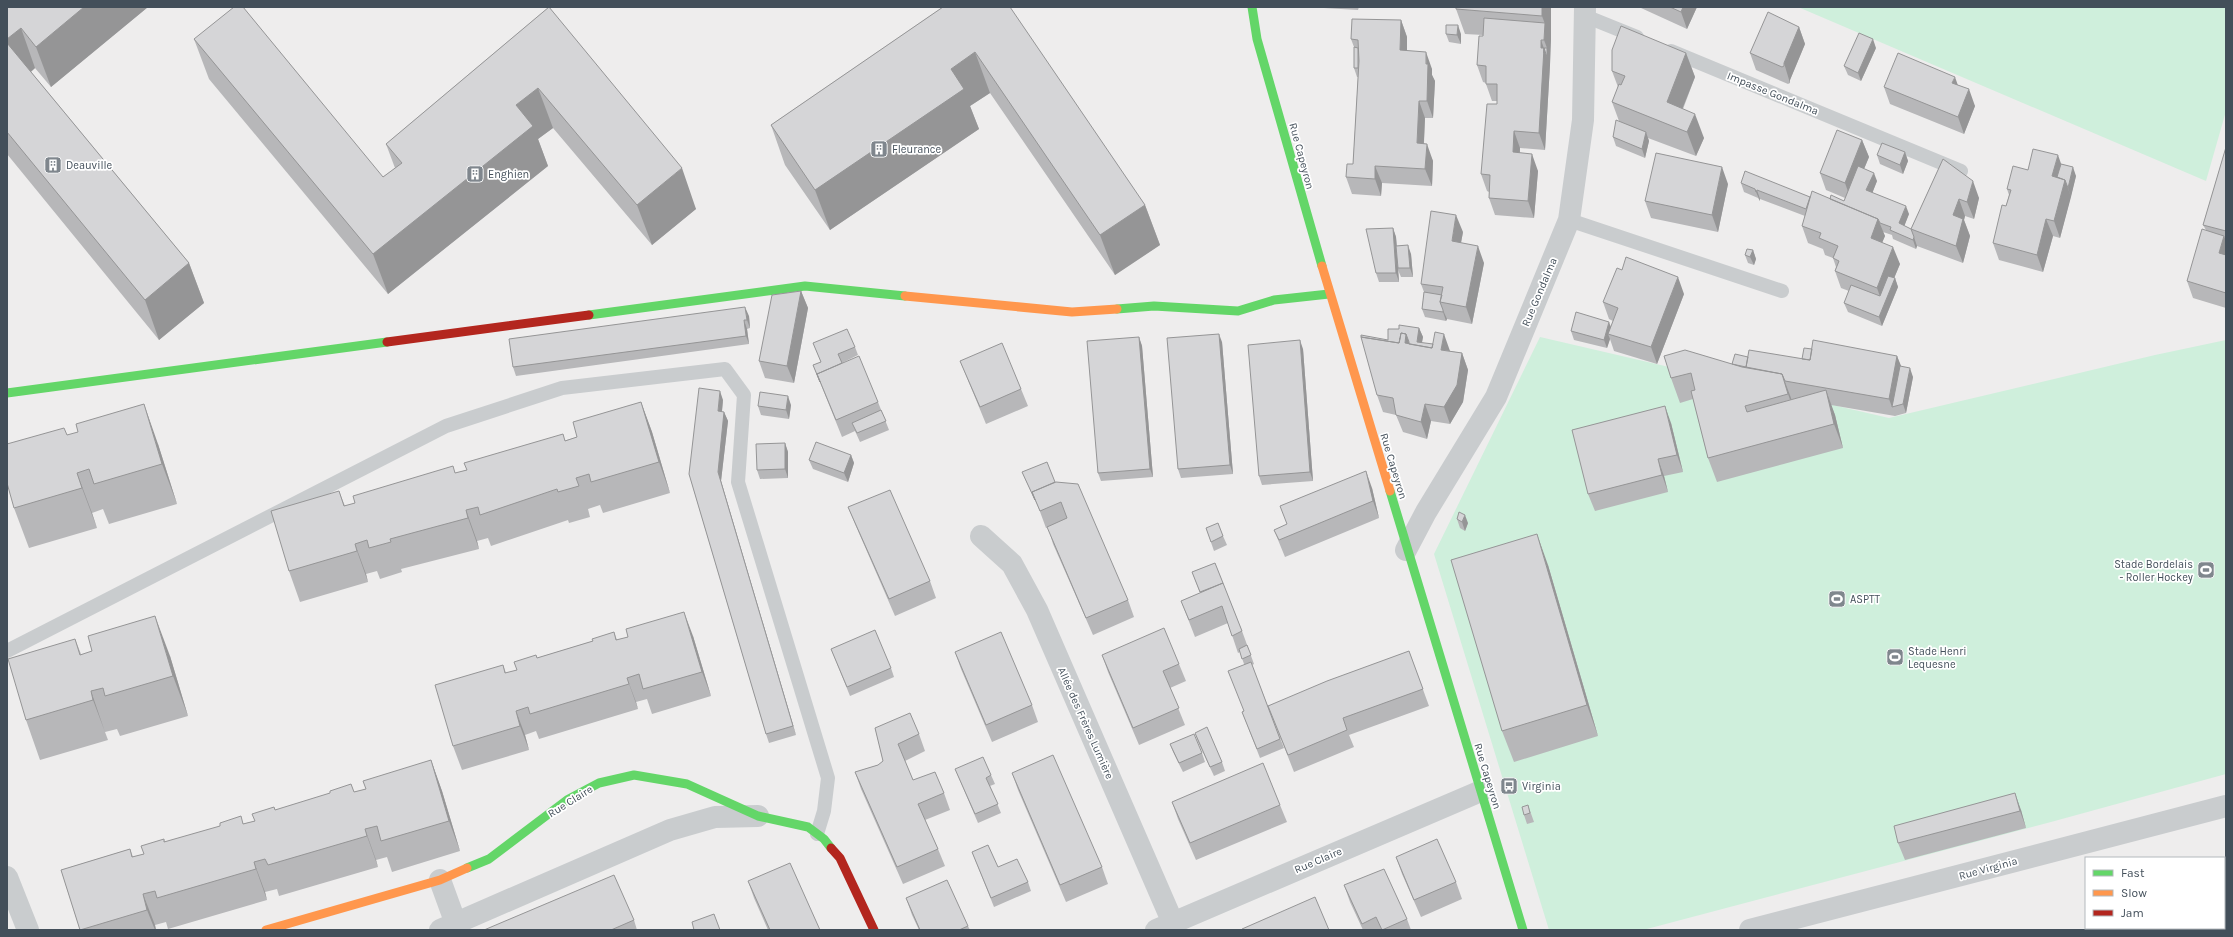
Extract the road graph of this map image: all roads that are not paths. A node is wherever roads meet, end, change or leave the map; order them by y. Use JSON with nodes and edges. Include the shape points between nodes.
{"nodes":[{"id":1,"x":1252,"y":7,"type":"edge"},
{"id":2,"x":1585,"y":11,"type":"edge"},
{"id":3,"x":1960,"y":171,"type":"edge"},
{"id":4,"x":1569,"y":220,"type":"junction"},
{"id":5,"x":1782,"y":291,"type":"dead end"},
{"id":6,"x":1329,"y":294,"type":"junction"},
{"id":7,"x":7,"y":393,"type":"edge"},
{"id":8,"x":981,"y":536,"type":"dead end"},
{"id":9,"x":1406,"y":550,"type":"junction"},
{"id":10,"x":7,"y":651,"type":"edge"},
{"id":11,"x":1481,"y":791,"type":"junction"},
{"id":12,"x":2226,"y":806,"type":"edge"},
{"id":13,"x":758,"y":816,"type":"junction"},
{"id":14,"x":817,"y":834,"type":"junction"},
{"id":15,"x":7,"y":876,"type":"edge"},
{"id":16,"x":440,"y":880,"type":"junction"},
{"id":17,"x":1787,"y":925,"type":"edge"},
{"id":18,"x":1164,"y":926,"type":"edge"},
{"id":19,"x":448,"y":927,"type":"edge"},
{"id":20,"x":28,"y":930,"type":"edge"},
{"id":21,"x":266,"y":930,"type":"edge"},
{"id":22,"x":874,"y":930,"type":"edge"},
{"id":23,"x":1523,"y":930,"type":"edge"},
{"id":24,"x":1750,"y":930,"type":"edge"}],
"edges":[{"from":1,"to":6,"type":"street","name":"Rue Capeyron","via":[[1257,39]]},
{"from":2,"to":3,"type":"lane","name":"Impasse Gondalma","via":[[1655,45]]},
{"from":2,"to":4,"type":"street","name":"Rue Gondalma","via":[[1584,120]]},
{"from":4,"to":5,"type":"lane"},
{"from":4,"to":9,"type":"street","name":"Rue Gondalma","via":[[1496,397],[1426,512]]},
{"from":6,"to":7,"type":"street","via":[[1274,300],[1238,311],[1154,306],[1072,312],[805,286]]},
{"from":6,"to":9,"type":"street","name":"Rue Capeyron"},
{"from":8,"to":18,"type":"street","name":"Allée des Frères Lumière","via":[[1012,564],[1037,610]]},
{"from":9,"to":11,"type":"street","name":"Rue Capeyron"},
{"from":10,"to":14,"type":"lane","via":[[446,426],[562,388],[725,369],[744,395],[738,482],[828,778],[824,811]]},
{"from":11,"to":18,"type":"street","name":"Rue Claire"},
{"from":11,"to":23,"type":"street","name":"Rue Capeyron"},
{"from":12,"to":17,"type":"street","name":"Rue Virginia"},
{"from":13,"to":14,"type":"street","name":"Rue Claire","via":[[808,827]]},
{"from":13,"to":16,"type":"street","name":"Rue Claire","via":[[687,784],[634,775],[599,783],[573,796],[489,859]]},
{"from":13,"to":19,"type":"street","name":"Rue Claire","via":[[715,817],[670,830]]},
{"from":14,"to":22,"type":"street","name":"Rue Claire","via":[[840,858]]},
{"from":15,"to":20,"type":"street"},
{"from":16,"to":19,"type":"street","name":"Rue Claire"},
{"from":16,"to":21,"type":"street","name":"Rue Claire"},
{"from":17,"to":24,"type":"street","name":"Rue Virginia"}]}
